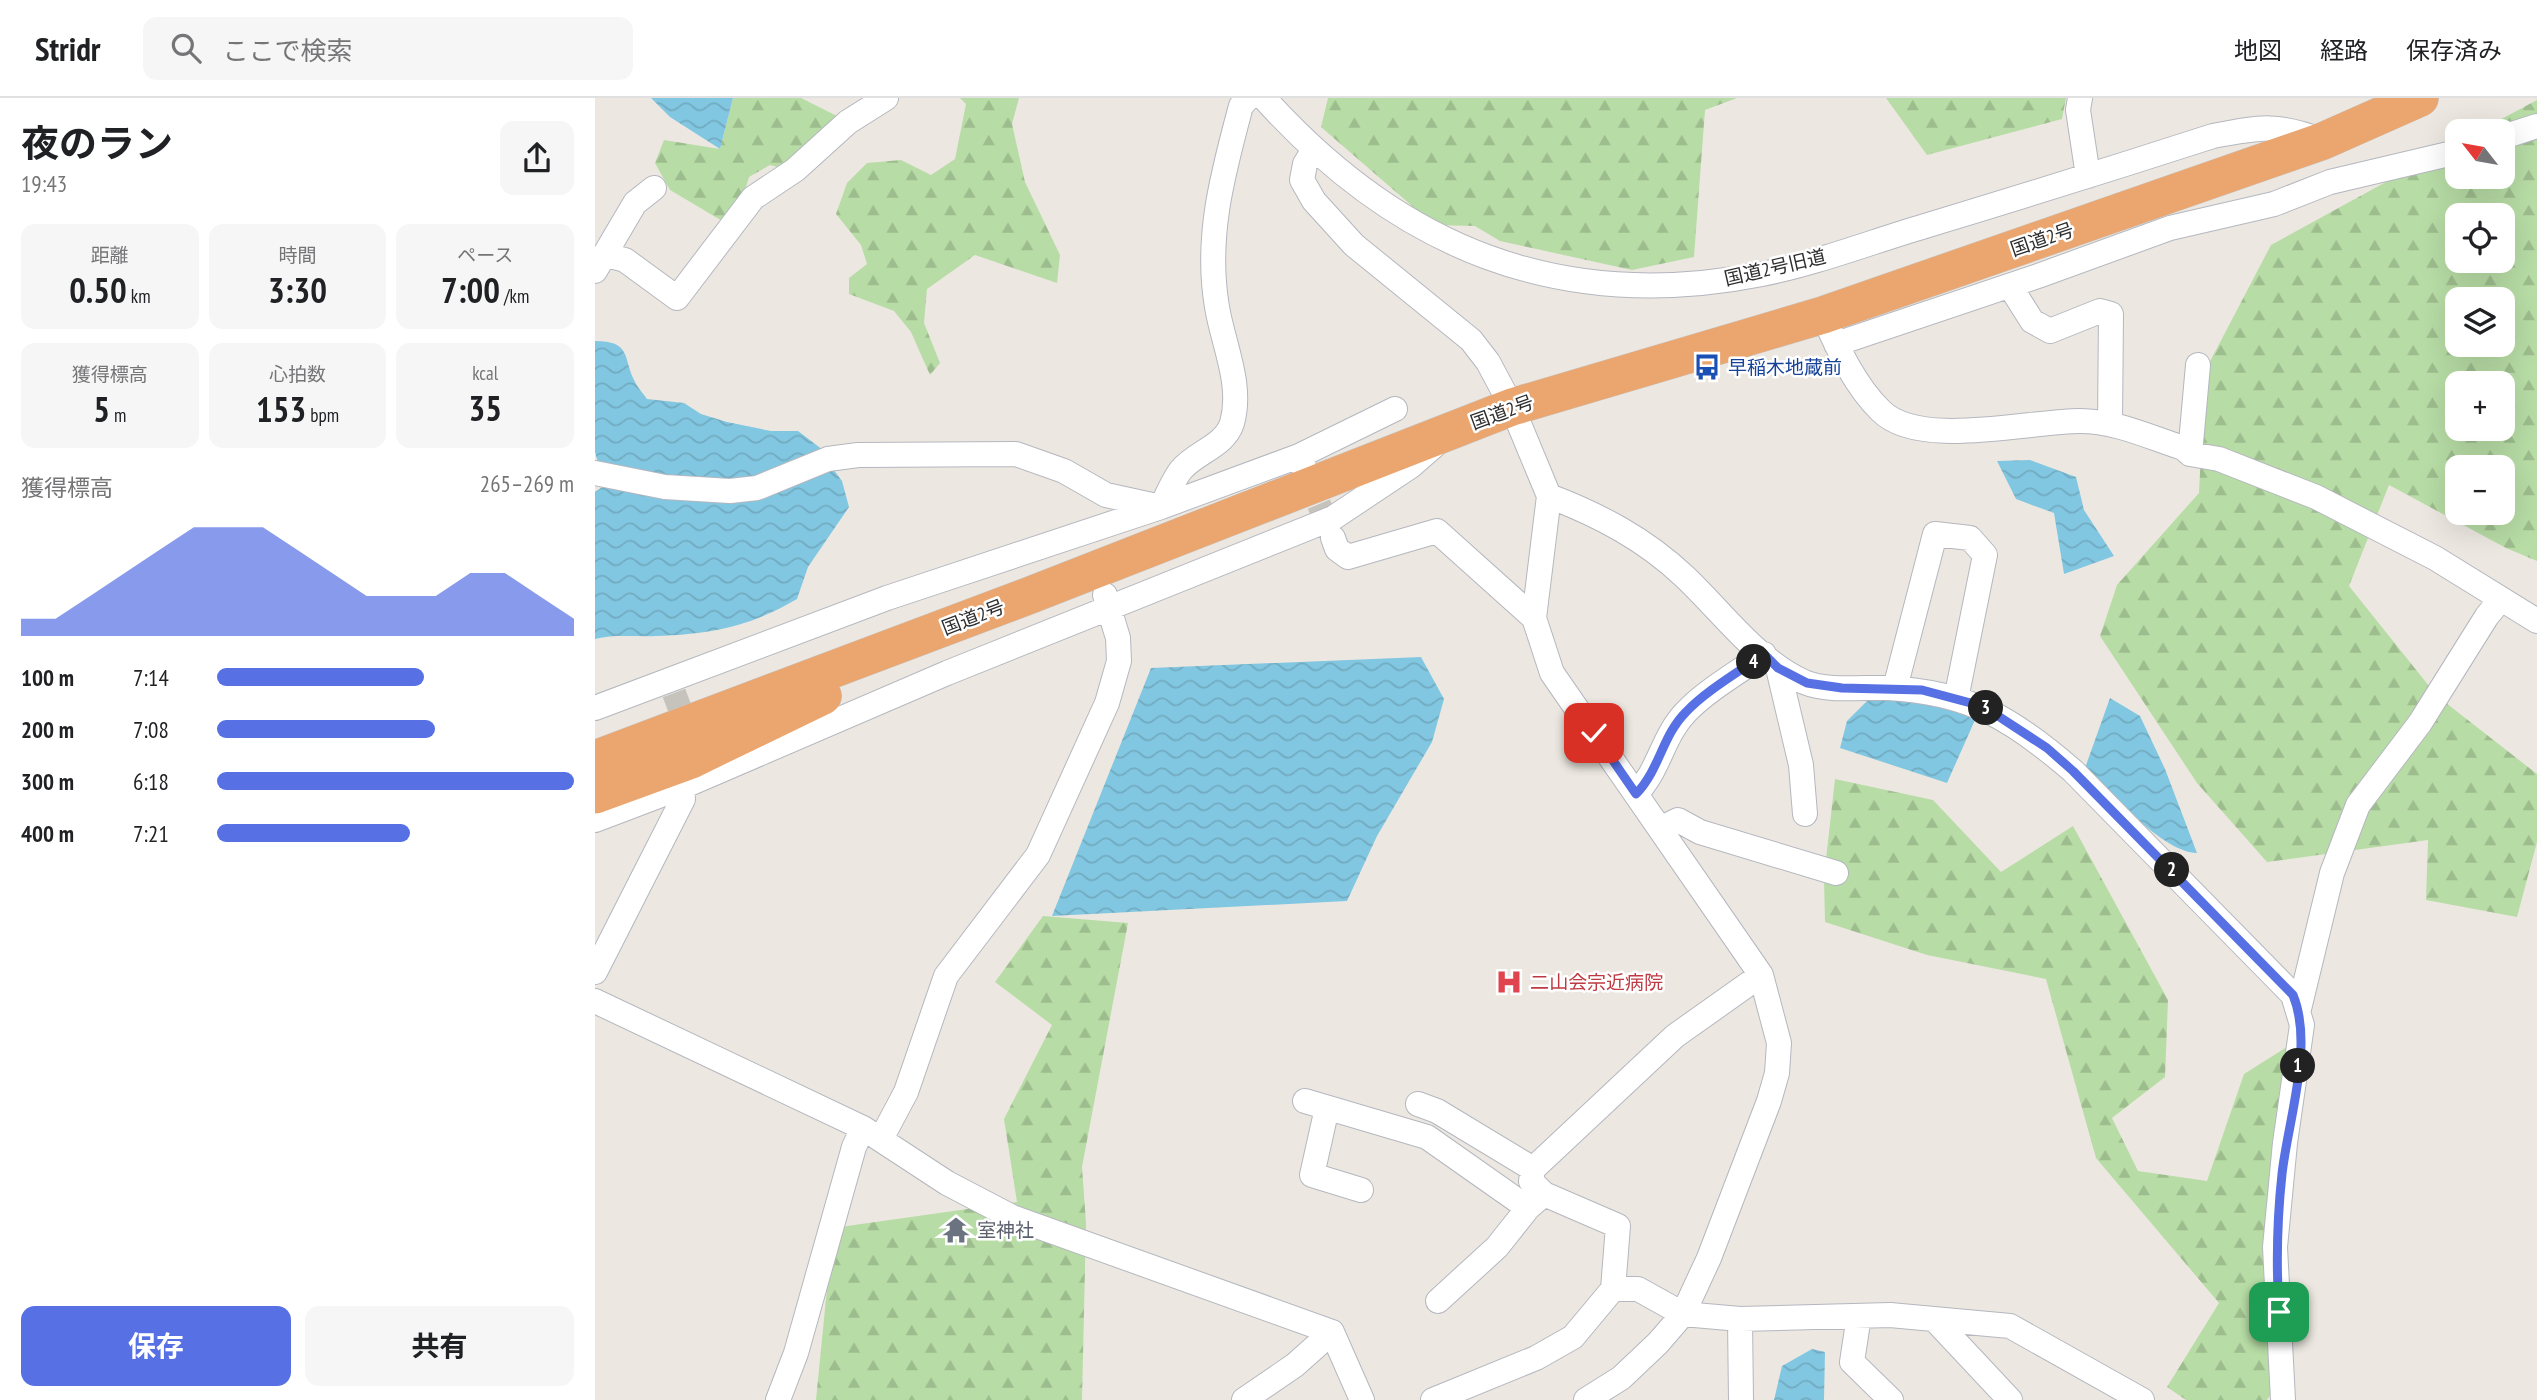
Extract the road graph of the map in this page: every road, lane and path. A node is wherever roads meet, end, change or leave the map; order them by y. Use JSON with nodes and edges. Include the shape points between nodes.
{"nodes":[{"id":1,"x":886,"y":98,"type":"edge"},
{"id":2,"x":1248,"y":98,"type":"edge"},
{"id":3,"x":1264,"y":98,"type":"edge"},
{"id":4,"x":2080,"y":98,"type":"edge"},
{"id":5,"x":2420,"y":98,"type":"edge"},
{"id":6,"x":2537,"y":127,"type":"edge"},
{"id":7,"x":2515,"y":133,"type":"edge"},
{"id":8,"x":2323,"y":141,"type":"junction"},
{"id":9,"x":1313,"y":151,"type":"junction"},
{"id":10,"x":2445,"y":155,"type":"edge"},
{"id":11,"x":2088,"y":176,"type":"junction"},
{"id":12,"x":654,"y":188,"type":"dead end"},
{"id":13,"x":601,"y":263,"type":"edge"},
{"id":14,"x":2010,"y":286,"type":"junction"},
{"id":15,"x":1829,"y":329,"type":"junction"},
{"id":16,"x":2198,"y":365,"type":"dead end"},
{"id":17,"x":1512,"y":407,"type":"junction"},
{"id":18,"x":1395,"y":409,"type":"dead end"},
{"id":19,"x":2110,"y":423,"type":"junction"},
{"id":20,"x":1451,"y":431,"type":"junction"},
{"id":21,"x":2190,"y":454,"type":"junction"},
{"id":22,"x":595,"y":473,"type":"edge"},
{"id":23,"x":1549,"y":496,"type":"junction"},
{"id":24,"x":1161,"y":507,"type":"junction"},
{"id":25,"x":1333,"y":538,"type":"tunnel mouth"},
{"id":26,"x":1028,"y":596,"type":"junction"},
{"id":27,"x":2501,"y":599,"type":"junction"},
{"id":28,"x":1106,"y":602,"type":"junction"},
{"id":29,"x":1534,"y":618,"type":"junction"},
{"id":30,"x":2537,"y":621,"type":"edge"},
{"id":31,"x":1771,"y":661,"type":"junction"},
{"id":32,"x":838,"y":668,"type":"junction"},
{"id":33,"x":1895,"y":688,"type":"junction"},
{"id":34,"x":1955,"y":699,"type":"junction"},
{"id":35,"x":595,"y":708,"type":"edge"},
{"id":36,"x":595,"y":733,"type":"edge"},
{"id":37,"x":595,"y":759,"type":"edge"},
{"id":38,"x":682,"y":787,"type":"junction"},
{"id":39,"x":1636,"y":794,"type":"junction"},
{"id":40,"x":595,"y":795,"type":"edge"},
{"id":41,"x":1805,"y":814,"type":"dead end"},
{"id":42,"x":595,"y":820,"type":"edge"},
{"id":43,"x":1660,"y":829,"type":"junction"},
{"id":44,"x":1836,"y":873,"type":"dead end"},
{"id":45,"x":595,"y":972,"type":"edge"},
{"id":46,"x":1761,"y":975,"type":"junction"},
{"id":47,"x":595,"y":1002,"type":"edge"},
{"id":48,"x":2299,"y":1009,"type":"junction"},
{"id":49,"x":1418,"y":1104,"type":"dead end"},
{"id":50,"x":872,"y":1134,"type":"junction"},
{"id":51,"x":1533,"y":1169,"type":"junction"},
{"id":52,"x":1361,"y":1190,"type":"dead end"},
{"id":53,"x":1536,"y":1201,"type":"junction"},
{"id":54,"x":1613,"y":1289,"type":"junction"},
{"id":55,"x":1438,"y":1301,"type":"dead end"},
{"id":56,"x":1683,"y":1314,"type":"junction"},
{"id":57,"x":1859,"y":1316,"type":"junction"},
{"id":58,"x":1740,"y":1319,"type":"junction"},
{"id":59,"x":1936,"y":1321,"type":"junction"},
{"id":60,"x":1332,"y":1332,"type":"junction"},
{"id":61,"x":778,"y":1400,"type":"edge"},
{"id":62,"x":1244,"y":1400,"type":"edge"},
{"id":63,"x":1361,"y":1400,"type":"edge"},
{"id":64,"x":1433,"y":1400,"type":"edge"},
{"id":65,"x":1587,"y":1400,"type":"edge"},
{"id":66,"x":1741,"y":1400,"type":"edge"},
{"id":67,"x":1891,"y":1400,"type":"edge"},
{"id":68,"x":2010,"y":1400,"type":"edge"},
{"id":69,"x":2142,"y":1400,"type":"edge"},
{"id":70,"x":2283,"y":1400,"type":"edge"}],
"edges":[{"from":1,"to":13,"type":"street","via":[[848,122],[795,170],[753,198],[677,298],[625,260]]},
{"from":2,"to":24,"type":"street","via":[[1241,106],[1220,185],[1212,236],[1217,307],[1229,349],[1232,423],[1224,438],[1182,469]]},
{"from":3,"to":9,"type":"street","name":"国道2号旧道"},
{"from":4,"to":11,"type":"street"},
{"from":5,"to":8,"type":"highway","name":"国道2号"},
{"from":6,"to":7,"type":"street"},
{"from":8,"to":11,"type":"street","name":"国道2号旧道","via":[[2294,130],[2264,126],[2213,136]]},
{"from":8,"to":15,"type":"highway","name":"国道2号"},
{"from":9,"to":11,"type":"street","name":"国道2号旧道","via":[[1379,203],[1463,249],[1559,277],[1612,284],[1671,284],[1762,274]]},
{"from":9,"to":17,"type":"street","via":[[1302,180],[1314,201],[1354,244],[1471,340],[1489,362]]},
{"from":10,"to":14,"type":"street","via":[[2330,183],[2274,204],[2170,228]]},
{"from":12,"to":13,"type":"street","via":[[635,203]]},
{"from":14,"to":15,"type":"street"},
{"from":14,"to":19,"type":"street","via":[[2032,321],[2050,331],[2100,311],[2111,314]]},
{"from":15,"to":17,"type":"highway","name":"国道2号"},
{"from":15,"to":19,"type":"street","via":[[1882,413],[1912,427],[1938,432],[2079,421]]},
{"from":16,"to":21,"type":"street"},
{"from":17,"to":20,"type":"highway","name":"国道2号"},
{"from":17,"to":23,"type":"street"},
{"from":18,"to":24,"type":"street","via":[[1302,463]]},
{"from":19,"to":21,"type":"street"},
{"from":20,"to":26,"type":"highway","name":"国道2号"},
{"from":20,"to":28,"type":"street","via":[[1411,466],[1333,518]]},
{"from":21,"to":27,"type":"street","via":[[2219,458],[2316,498],[2435,558]]},
{"from":22,"to":24,"type":"street","via":[[665,487],[730,491],[757,488],[828,459],[848,456],[1016,454],[1064,471],[1106,495]]},
{"from":23,"to":29,"type":"street"},
{"from":23,"to":31,"type":"street","via":[[1589,511],[1639,539]]},
{"from":24,"to":35,"type":"street","via":[[1082,541],[887,598],[671,686]]},
{"from":25,"to":29,"type":"street","via":[[1337,549],[1348,557],[1437,531]]},
{"from":26,"to":32,"type":"highway","name":"国道2号"},
{"from":26,"to":40,"type":"highway","via":[[691,760]]},
{"from":27,"to":30,"type":"street"},
{"from":27,"to":48,"type":"street","via":[[2420,723],[2358,805],[2332,873]]},
{"from":28,"to":38,"type":"street","via":[[704,772]]},
{"from":28,"to":50,"type":"street","via":[[1118,638],[1119,661],[1107,703],[1038,855],[946,976],[905,1093]]},
{"from":29,"to":39,"type":"street","via":[[1552,673]]},
{"from":31,"to":33,"type":"street","via":[[1807,683]]},
{"from":31,"to":39,"type":"street","via":[[1686,711],[1669,735],[1651,778]]},
{"from":31,"to":41,"type":"street","via":[[1801,765]]},
{"from":32,"to":36,"type":"highway","via":[[799,669]]},
{"from":32,"to":37,"type":"highway","name":"国道2号"},
{"from":33,"to":34,"type":"street"},
{"from":33,"to":34,"type":"street","via":[[1935,534],[1970,538],[1985,555]]},
{"from":34,"to":48,"type":"street","via":[[1982,706],[2047,748],[2073,771],[2293,995]]},
{"from":38,"to":42,"type":"street"},
{"from":38,"to":45,"type":"street","via":[[683,799]]},
{"from":39,"to":43,"type":"street"},
{"from":43,"to":44,"type":"street","via":[[1678,820],[1700,832]]},
{"from":43,"to":46,"type":"street"},
{"from":46,"to":51,"type":"street","via":[[1675,1037]]},
{"from":46,"to":56,"type":"street","via":[[1779,1043],[1777,1073],[1709,1258]]},
{"from":47,"to":50,"type":"street"},
{"from":48,"to":70,"type":"street","via":[[2302,1026],[2275,1247]]},
{"from":49,"to":51,"type":"street"},
{"from":50,"to":60,"type":"street","via":[[947,1183],[1012,1217]]},
{"from":50,"to":61,"type":"street","via":[[854,1147],[800,1341]]},
{"from":51,"to":53,"type":"street"},
{"from":52,"to":53,"type":"street","via":[[1312,1175],[1316,1105],[1427,1137]]},
{"from":53,"to":54,"type":"street","via":[[1618,1226]]},
{"from":53,"to":55,"type":"street","via":[[1497,1247]]},
{"from":54,"to":56,"type":"street","via":[[1637,1289]]},
{"from":54,"to":64,"type":"street","via":[[1573,1337],[1536,1359]]},
{"from":56,"to":58,"type":"street"},
{"from":56,"to":65,"type":"street","via":[[1621,1378]]},
{"from":57,"to":58,"type":"street"},
{"from":57,"to":59,"type":"street"},
{"from":57,"to":67,"type":"street","via":[[1852,1362]]},
{"from":58,"to":66,"type":"street"},
{"from":59,"to":68,"type":"street"},
{"from":59,"to":69,"type":"street","via":[[2010,1326]]},
{"from":60,"to":62,"type":"street","via":[[1296,1365]]},
{"from":60,"to":63,"type":"street"}]}
